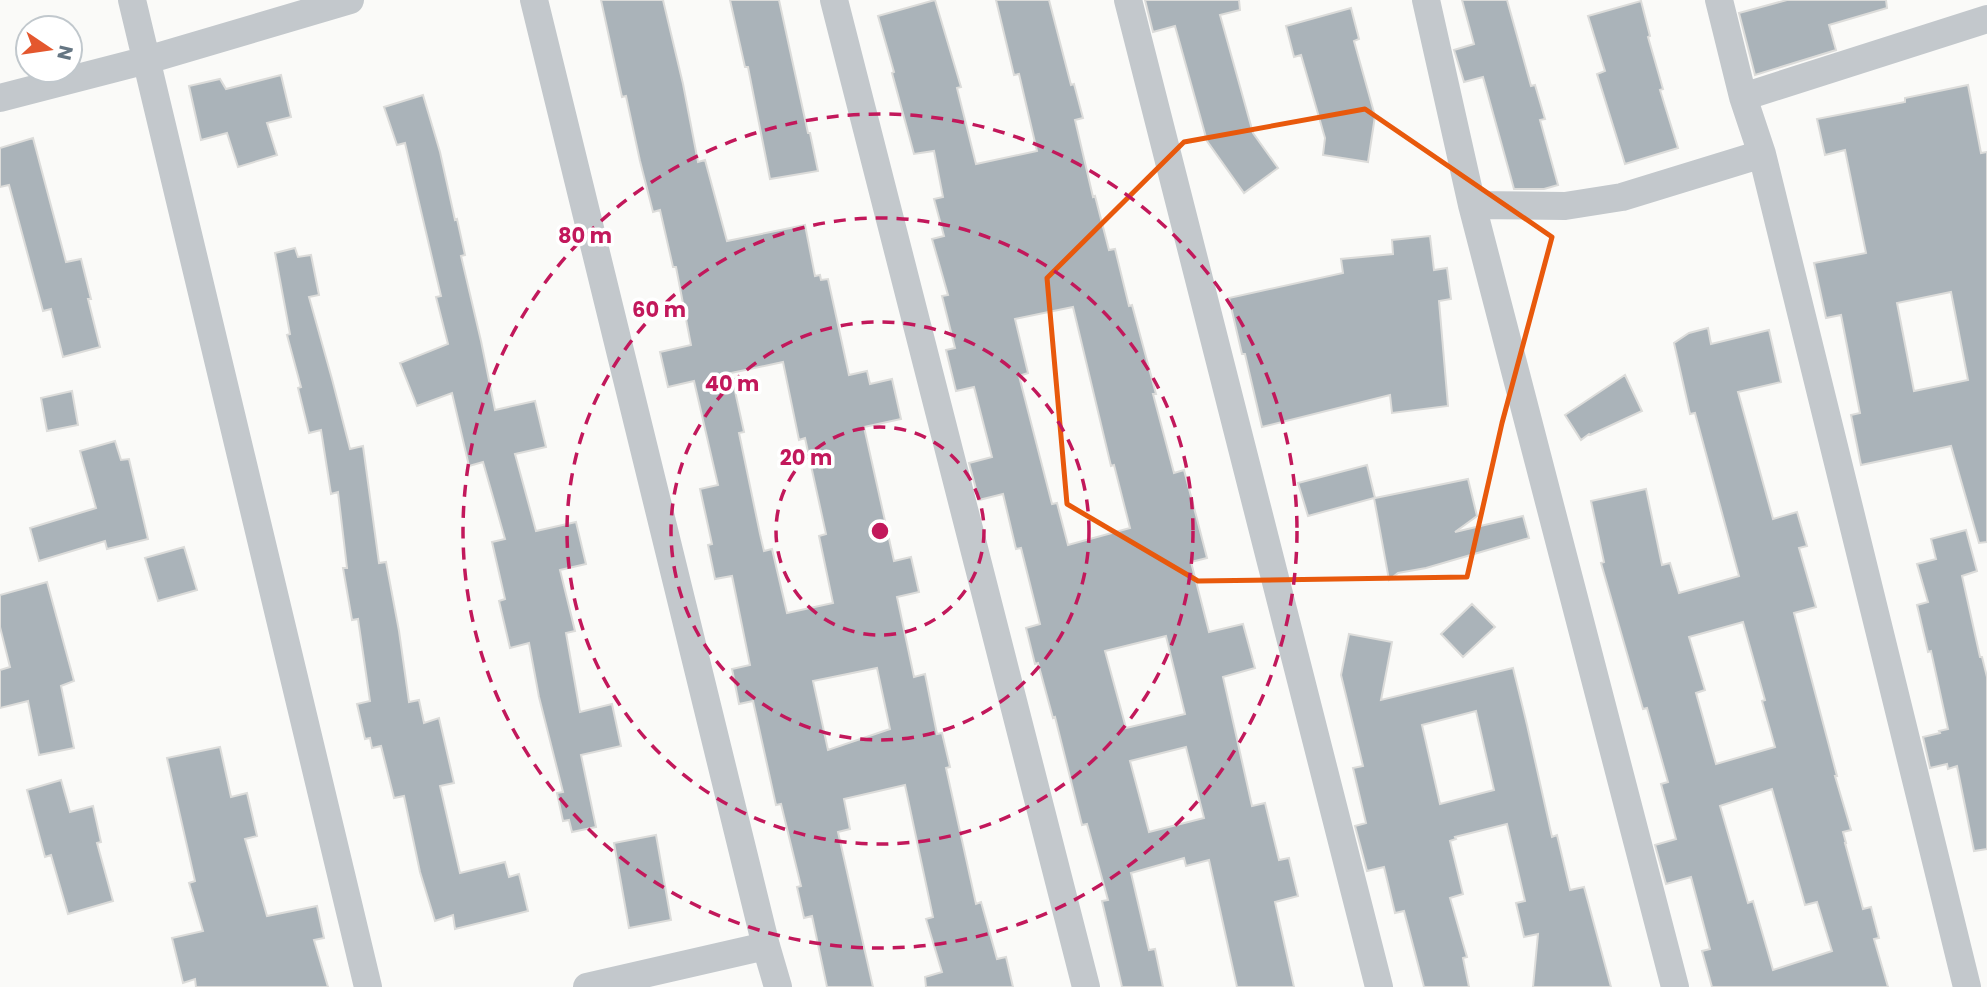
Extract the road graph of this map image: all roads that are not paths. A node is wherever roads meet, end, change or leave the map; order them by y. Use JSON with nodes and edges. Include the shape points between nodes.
{"nodes":[{"id":1,"x":132,"y":0,"type":"edge"},
{"id":2,"x":350,"y":0,"type":"edge"},
{"id":3,"x":534,"y":0,"type":"edge"},
{"id":4,"x":834,"y":0,"type":"edge"},
{"id":5,"x":1128,"y":0,"type":"edge"},
{"id":6,"x":1426,"y":0,"type":"edge"},
{"id":7,"x":1719,"y":0,"type":"edge"},
{"id":8,"x":1987,"y":19,"type":"edge"},
{"id":9,"x":147,"y":60,"type":"junction"},
{"id":10,"x":1743,"y":97,"type":"junction"},
{"id":11,"x":0,"y":98,"type":"edge"},
{"id":12,"x":1762,"y":154,"type":"junction"},
{"id":13,"x":1472,"y":205,"type":"junction"},
{"id":14,"x":766,"y":946,"type":"junction"},
{"id":15,"x":368,"y":987,"type":"edge"},
{"id":16,"x":587,"y":987,"type":"edge"},
{"id":17,"x":778,"y":987,"type":"edge"},
{"id":18,"x":1086,"y":987,"type":"edge"},
{"id":19,"x":1379,"y":987,"type":"edge"},
{"id":20,"x":1675,"y":987,"type":"edge"},
{"id":21,"x":1967,"y":987,"type":"edge"}],
"edges":[{"from":1,"to":9,"type":"street"},
{"from":2,"to":9,"type":"street"},
{"from":3,"to":14,"type":"street"},
{"from":4,"to":18,"type":"street"},
{"from":5,"to":19,"type":"street"},
{"from":6,"to":13,"type":"street"},
{"from":7,"to":10,"type":"street"},
{"from":8,"to":10,"type":"street"},
{"from":9,"to":11,"type":"street"},
{"from":9,"to":15,"type":"street"},
{"from":10,"to":12,"type":"street"},
{"from":12,"to":13,"type":"street","via":[[1622,197],[1565,206]]},
{"from":12,"to":21,"type":"street"},
{"from":13,"to":20,"type":"street"},
{"from":14,"to":16,"type":"street"},
{"from":14,"to":17,"type":"street"}]}
